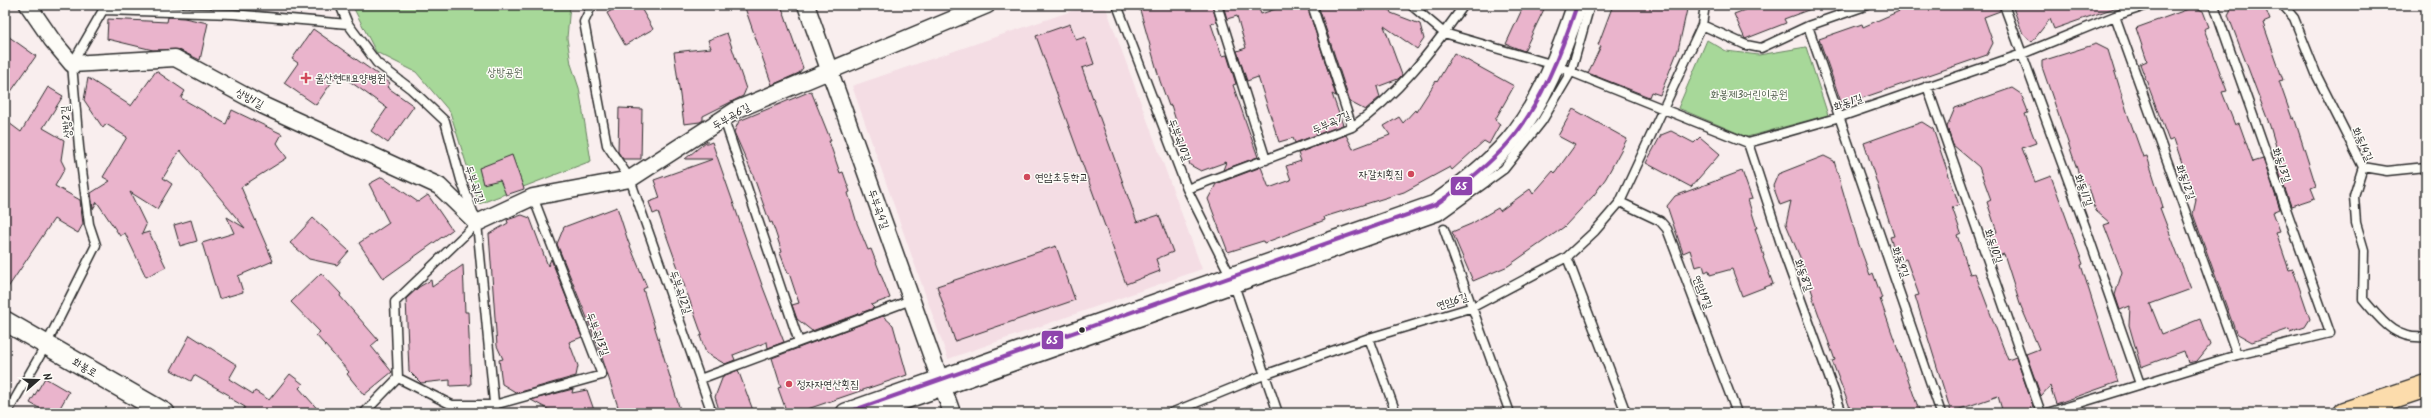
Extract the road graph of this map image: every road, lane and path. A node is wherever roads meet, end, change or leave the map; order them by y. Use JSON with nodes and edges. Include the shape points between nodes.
{"nodes":[{"id":1,"x":28,"y":5,"type":"edge"},
{"id":2,"x":340,"y":5,"type":"edge"},
{"id":3,"x":592,"y":5,"type":"edge"},
{"id":4,"x":806,"y":5,"type":"edge"},
{"id":5,"x":987,"y":5,"type":"edge"},
{"id":6,"x":1117,"y":5,"type":"edge"},
{"id":7,"x":1216,"y":5,"type":"edge"},
{"id":8,"x":1312,"y":5,"type":"edge"},
{"id":9,"x":1411,"y":5,"type":"edge"},
{"id":10,"x":1464,"y":5,"type":"edge"},
{"id":11,"x":1577,"y":5,"type":"edge"},
{"id":12,"x":1590,"y":5,"type":"edge"},
{"id":13,"x":1705,"y":5,"type":"edge"},
{"id":14,"x":1868,"y":5,"type":"edge"},
{"id":15,"x":2004,"y":5,"type":"edge"},
{"id":16,"x":2148,"y":5,"type":"edge"},
{"id":17,"x":2214,"y":5,"type":"edge"},
{"id":18,"x":2283,"y":5,"type":"edge"},
{"id":19,"x":105,"y":8,"type":"edge"},
{"id":20,"x":2115,"y":16,"type":"junction"},
{"id":21,"x":348,"y":24,"type":"junction"},
{"id":22,"x":1702,"y":25,"type":"junction"},
{"id":23,"x":1808,"y":26,"type":"junction"},
{"id":24,"x":1444,"y":34,"type":"junction"},
{"id":25,"x":2022,"y":54,"type":"junction"},
{"id":26,"x":72,"y":64,"type":"junction"},
{"id":27,"x":1554,"y":65,"type":"junction"},
{"id":28,"x":829,"y":72,"type":"junction"},
{"id":29,"x":1571,"y":72,"type":"junction"},
{"id":30,"x":1927,"y":86,"type":"junction"},
{"id":31,"x":1664,"y":110,"type":"junction"},
{"id":32,"x":1840,"y":117,"type":"junction"},
{"id":33,"x":724,"y":119,"type":"junction"},
{"id":34,"x":1352,"y":127,"type":"junction"},
{"id":35,"x":1748,"y":143,"type":"junction"},
{"id":36,"x":1266,"y":160,"type":"junction"},
{"id":37,"x":2363,"y":167,"type":"junction"},
{"id":38,"x":2426,"y":167,"type":"edge"},
{"id":39,"x":630,"y":179,"type":"junction"},
{"id":40,"x":1187,"y":189,"type":"junction"},
{"id":41,"x":533,"y":197,"type":"junction"},
{"id":42,"x":1620,"y":202,"type":"junction"},
{"id":43,"x":477,"y":223,"type":"junction"},
{"id":44,"x":1444,"y":229,"type":"dead end"},
{"id":45,"x":1567,"y":257,"type":"junction"},
{"id":46,"x":1234,"y":284,"type":"junction"},
{"id":47,"x":911,"y":300,"type":"junction"},
{"id":48,"x":1473,"y":307,"type":"junction"},
{"id":49,"x":5,"y":321,"type":"edge"},
{"id":50,"x":2426,"y":337,"type":"edge"},
{"id":51,"x":1369,"y":338,"type":"junction"},
{"id":52,"x":799,"y":342,"type":"junction"},
{"id":53,"x":46,"y":345,"type":"junction"},
{"id":54,"x":2237,"y":355,"type":"junction"},
{"id":55,"x":1264,"y":375,"type":"junction"},
{"id":56,"x":398,"y":378,"type":"junction"},
{"id":57,"x":700,"y":379,"type":"junction"},
{"id":58,"x":2140,"y":384,"type":"junction"},
{"id":59,"x":942,"y":385,"type":"junction"},
{"id":60,"x":2426,"y":386,"type":"edge"},
{"id":61,"x":495,"y":409,"type":"edge"},
{"id":62,"x":7,"y":413,"type":"edge"},
{"id":63,"x":165,"y":413,"type":"edge"},
{"id":64,"x":364,"y":413,"type":"edge"},
{"id":65,"x":712,"y":413,"type":"edge"},
{"id":66,"x":846,"y":413,"type":"edge"},
{"id":67,"x":882,"y":413,"type":"edge"},
{"id":68,"x":952,"y":413,"type":"edge"},
{"id":69,"x":1170,"y":413,"type":"edge"},
{"id":70,"x":1278,"y":413,"type":"edge"},
{"id":71,"x":1396,"y":413,"type":"edge"},
{"id":72,"x":1510,"y":413,"type":"edge"},
{"id":73,"x":1626,"y":413,"type":"edge"},
{"id":74,"x":1737,"y":413,"type":"edge"},
{"id":75,"x":1842,"y":413,"type":"edge"},
{"id":76,"x":1941,"y":413,"type":"edge"},
{"id":77,"x":2041,"y":413,"type":"edge"},
{"id":78,"x":2047,"y":413,"type":"edge"},
{"id":79,"x":2345,"y":413,"type":"edge"}],
"edges":[{"from":1,"to":26,"type":"street"},
{"from":2,"to":21,"type":"lane","name":"두부곡1길"},
{"from":3,"to":39,"type":"lane","name":"두부곡12길","via":[[584,22],[607,145]]},
{"from":4,"to":28,"type":"street","name":"두부곡4길"},
{"from":5,"to":28,"type":"street","name":"두부곡6길"},
{"from":6,"to":40,"type":"lane","name":"두부곡10길"},
{"from":7,"to":36,"type":"lane"},
{"from":8,"to":34,"type":"lane"},
{"from":9,"to":24,"type":"lane"},
{"from":10,"to":24,"type":"lane","name":"두부곡7길"},
{"from":11,"to":27,"type":"street"},
{"from":12,"to":29,"type":"lane"},
{"from":13,"to":22,"type":"lane","name":"연암6길"},
{"from":14,"to":23,"type":"lane"},
{"from":15,"to":25,"type":"lane","name":"화동11길"},
{"from":16,"to":20,"type":"lane","name":"화동1길"},
{"from":17,"to":54,"type":"lane","name":"화동13길","via":[[2330,333]]},
{"from":18,"to":37,"type":"lane","name":"화동14길","via":[[2294,18],[2316,76]]},
{"from":19,"to":21,"type":"lane","via":[[233,14]]},
{"from":19,"to":26,"type":"lane"},
{"from":20,"to":25,"type":"lane","name":"화동1길"},
{"from":20,"to":54,"type":"lane","name":"화동12길"},
{"from":21,"to":43,"type":"lane","name":"두부곡1길","via":[[377,64],[411,89],[445,121],[461,180]]},
{"from":22,"to":23,"type":"lane","via":[[1746,45],[1762,48]]},
{"from":22,"to":31,"type":"lane","name":"연암6길"},
{"from":23,"to":32,"type":"lane","name":"화동9길"},
{"from":24,"to":27,"type":"lane"},
{"from":24,"to":34,"type":"lane","name":"두부곡7길","via":[[1393,92]]},
{"from":25,"to":30,"type":"lane","name":"화동1길"},
{"from":25,"to":58,"type":"lane","name":"화동11길"},
{"from":26,"to":43,"type":"street","name":"상방1길","via":[[175,58],[262,105],[439,186]]},
{"from":26,"to":53,"type":"lane","name":"상방2길","via":[[89,224],[96,245]]},
{"from":27,"to":29,"type":"lane"},
{"from":27,"to":46,"type":"street","via":[[1539,98],[1510,140],[1495,157],[1435,206]]},
{"from":28,"to":33,"type":"street","name":"두부곡6길","via":[[738,109]]},
{"from":28,"to":47,"type":"street","name":"두부곡4길"},
{"from":29,"to":31,"type":"lane"},
{"from":29,"to":46,"type":"lane","via":[[1542,121],[1504,169],[1439,216]]},
{"from":30,"to":32,"type":"lane","name":"화동1길"},
{"from":30,"to":77,"type":"lane","name":"화동10길"},
{"from":31,"to":35,"type":"lane"},
{"from":31,"to":42,"type":"lane","name":"연암6길"},
{"from":32,"to":35,"type":"lane","name":"화동1길"},
{"from":32,"to":76,"type":"lane","name":"화동9길"},
{"from":33,"to":39,"type":"street","name":"두부곡6길"},
{"from":33,"to":52,"type":"lane"},
{"from":34,"to":36,"type":"lane","name":"두부곡7길"},
{"from":35,"to":75,"type":"lane","name":"화동8길","via":[[1786,259]]},
{"from":36,"to":40,"type":"lane","name":"두부곡7길"},
{"from":37,"to":38,"type":"lane","via":[[2387,171]]},
{"from":37,"to":50,"type":"lane","name":"화동14길","via":[[2354,196],[2356,223],[2364,250],[2363,299],[2387,327],[2412,338]]},
{"from":39,"to":41,"type":"street","name":"두부곡6길"},
{"from":39,"to":57,"type":"lane","name":"두부곡12길"},
{"from":40,"to":46,"type":"lane","name":"두부곡10길"},
{"from":41,"to":43,"type":"street","name":"두부곡6길"},
{"from":41,"to":61,"type":"lane","name":"두부곡13길","via":[[602,375]]},
{"from":42,"to":45,"type":"lane","name":"연암6길","via":[[1595,231]]},
{"from":42,"to":74,"type":"lane","name":"연암19길","via":[[1660,222],[1667,230]]},
{"from":43,"to":56,"type":"lane","via":[[395,302]]},
{"from":43,"to":61,"type":"lane","name":"두부곡1길"},
{"from":44,"to":48,"type":"lane"},
{"from":45,"to":48,"type":"lane","name":"연암6길"},
{"from":45,"to":73,"type":"lane"},
{"from":46,"to":55,"type":"lane","name":"두부곡10길"},
{"from":46,"to":59,"type":"street"},
{"from":47,"to":52,"type":"lane"},
{"from":47,"to":59,"type":"street","name":"두부곡4길"},
{"from":48,"to":51,"type":"lane","name":"연암6길"},
{"from":48,"to":72,"type":"lane"},
{"from":49,"to":53,"type":"street","name":"화봉로"},
{"from":51,"to":55,"type":"lane","name":"연암6길"},
{"from":51,"to":71,"type":"lane"},
{"from":52,"to":57,"type":"lane"},
{"from":53,"to":62,"type":"lane"},
{"from":53,"to":63,"type":"street","name":"화봉로"},
{"from":54,"to":58,"type":"lane"},
{"from":55,"to":69,"type":"lane","name":"연암6길"},
{"from":55,"to":70,"type":"lane","name":"두부곡10길"},
{"from":56,"to":61,"type":"lane","via":[[452,405]]},
{"from":56,"to":64,"type":"lane"},
{"from":57,"to":65,"type":"lane","name":"두부곡12길"},
{"from":58,"to":78,"type":"lane"},
{"from":59,"to":66,"type":"street"},
{"from":59,"to":67,"type":"lane"},
{"from":59,"to":68,"type":"street","name":"두부곡4길"},
{"from":60,"to":79,"type":"highway"}]}
